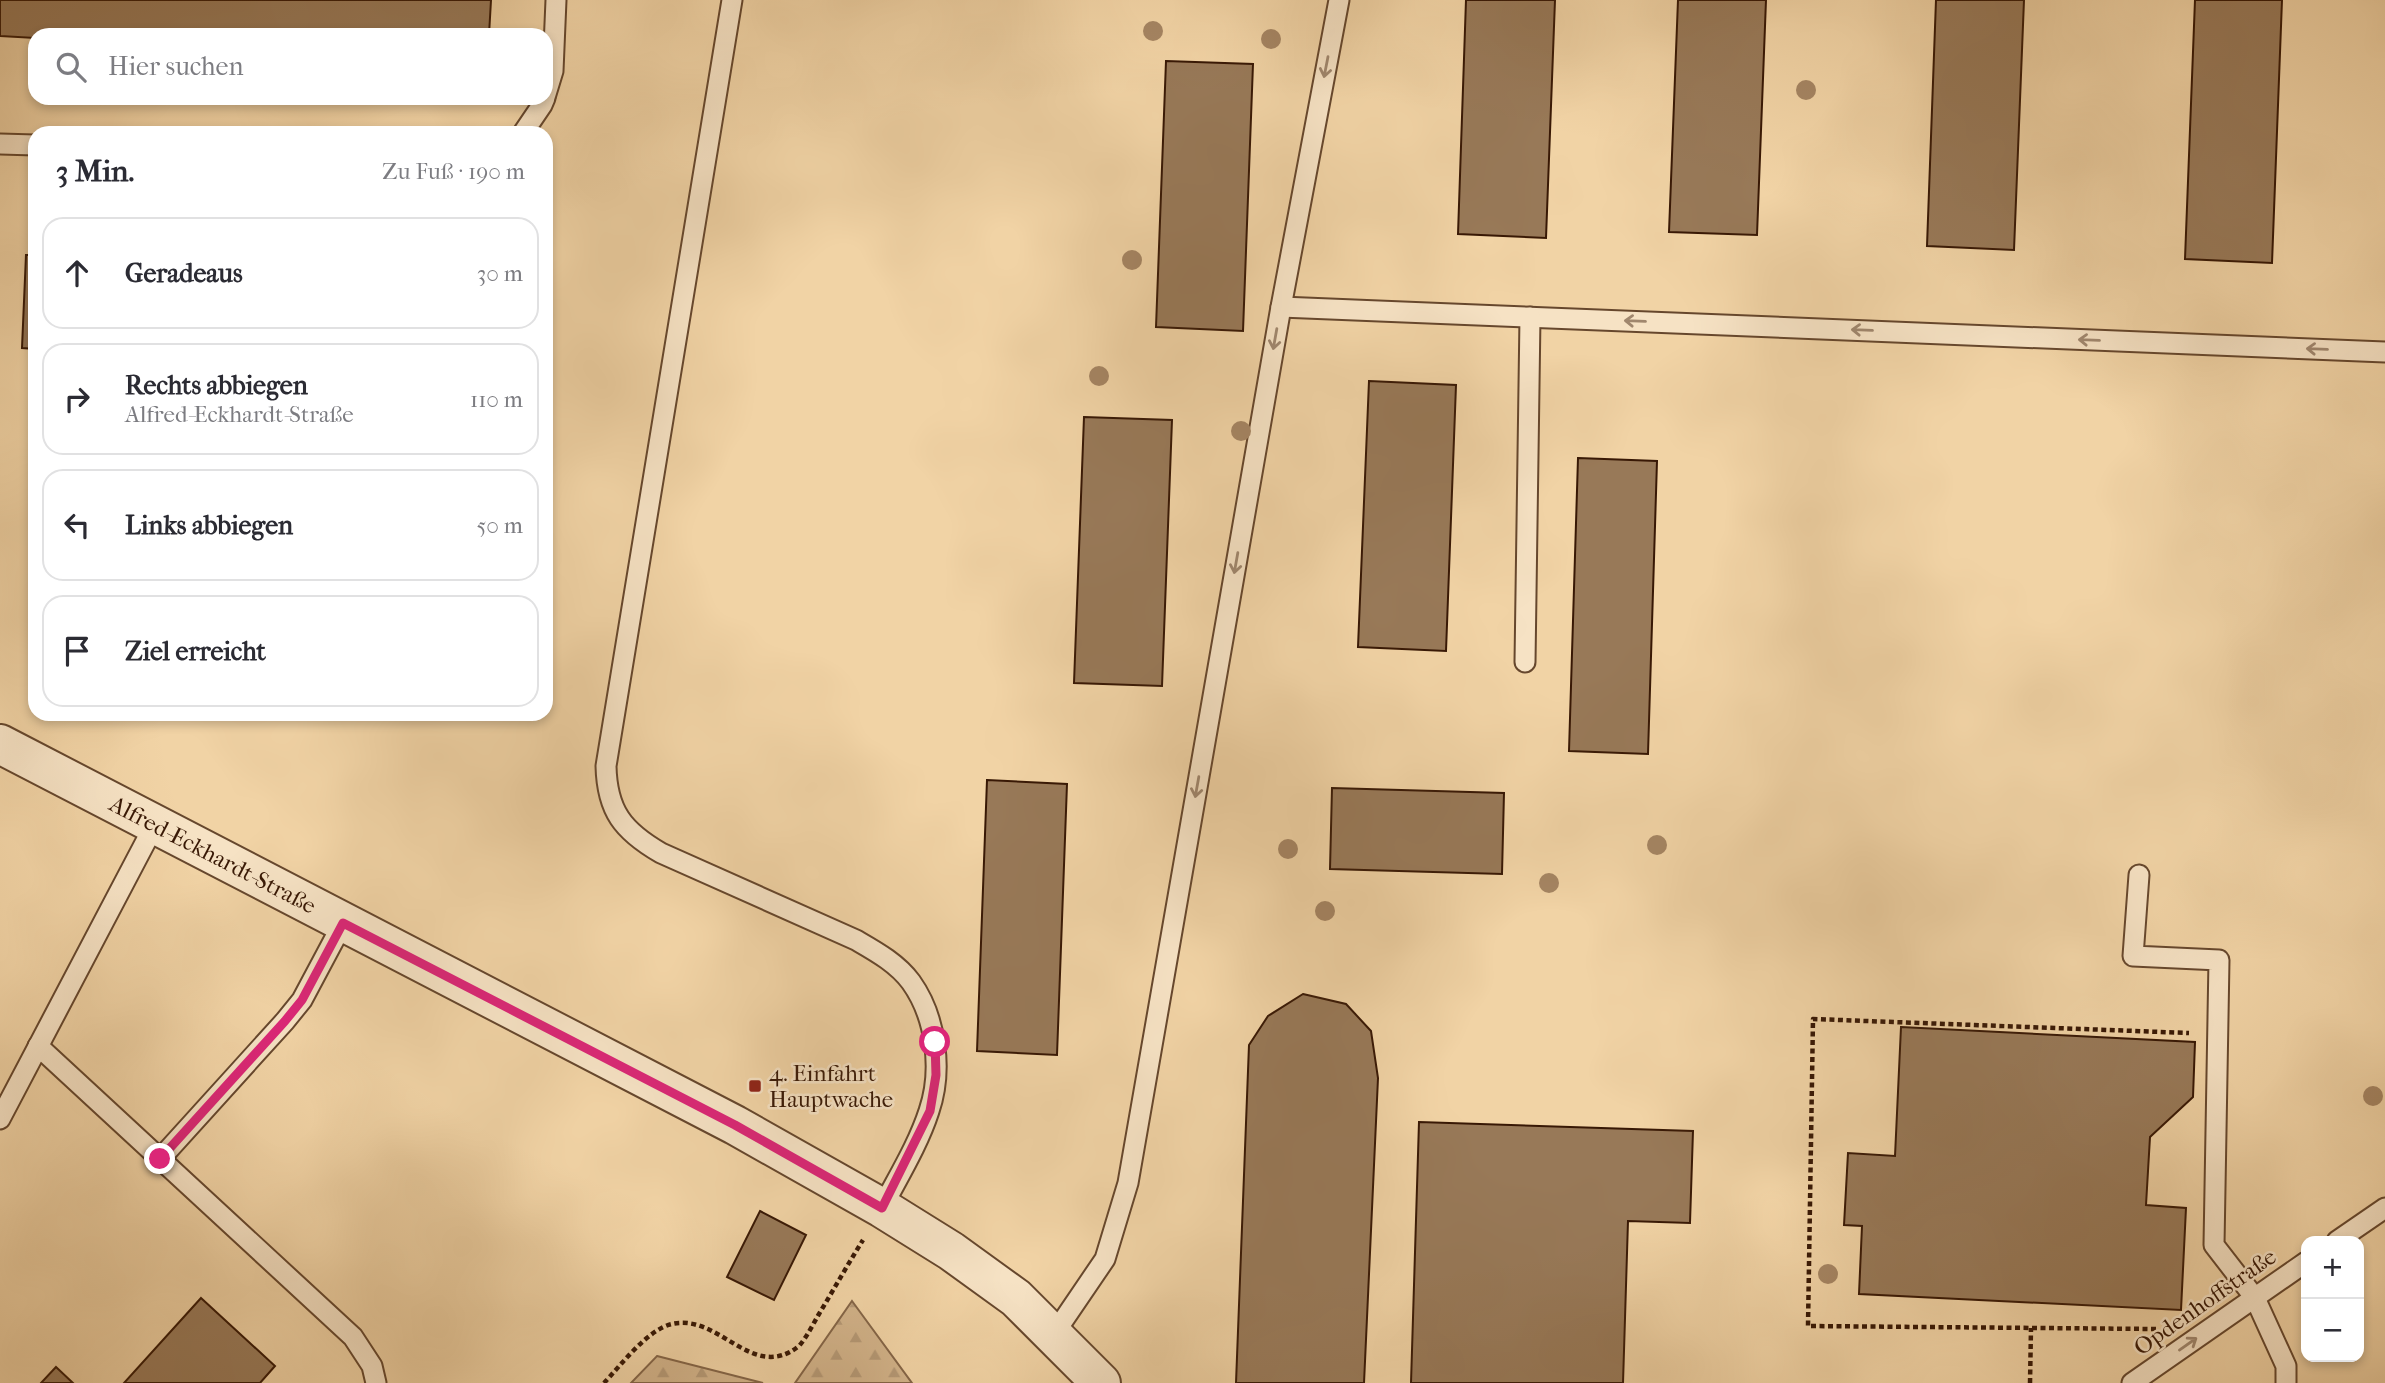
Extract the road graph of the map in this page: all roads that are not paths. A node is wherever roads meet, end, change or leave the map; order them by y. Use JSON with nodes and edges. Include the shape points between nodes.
{"nodes":[{"id":1,"x":556,"y":0,"type":"edge"},
{"id":2,"x":732,"y":0,"type":"edge"},
{"id":3,"x":1339,"y":0,"type":"edge"},
{"id":4,"x":553,"y":71,"type":"edge"},
{"id":5,"x":542,"y":105,"type":"edge"},
{"id":6,"x":528,"y":126,"type":"edge"},
{"id":7,"x":0,"y":144,"type":"edge"},
{"id":8,"x":28,"y":145,"type":"edge"},
{"id":9,"x":1281,"y":307,"type":"junction"},
{"id":10,"x":1530,"y":317,"type":"junction"},
{"id":11,"x":2385,"y":352,"type":"edge"},
{"id":12,"x":1525,"y":662,"type":"dead end"},
{"id":13,"x":0,"y":744,"type":"edge"},
{"id":14,"x":155,"y":824,"type":"junction"},
{"id":15,"x":2139,"y":875,"type":"dead end"},
{"id":16,"x":343,"y":923,"type":"junction"},
{"id":17,"x":38,"y":1046,"type":"junction"},
{"id":18,"x":0,"y":1119,"type":"edge"},
{"id":19,"x":160,"y":1159,"type":"junction"},
{"id":20,"x":882,"y":1208,"type":"junction"},
{"id":21,"x":2385,"y":1208,"type":"edge"},
{"id":22,"x":2344,"y":1236,"type":"edge"},
{"id":23,"x":2301,"y":1266,"type":"edge"},
{"id":24,"x":2255,"y":1298,"type":"junction"},
{"id":25,"x":1054,"y":1334,"type":"junction"},
{"id":26,"x":376,"y":1383,"type":"edge"},
{"id":27,"x":1101,"y":1383,"type":"edge"},
{"id":28,"x":2132,"y":1383,"type":"edge"},
{"id":29,"x":2286,"y":1383,"type":"edge"}],
"edges":[{"from":1,"to":4,"type":"lane"},
{"from":2,"to":20,"type":"lane","via":[[606,786],[622,823],[638,840],[856,940],[886,957],[911,981],[935,1042],[936,1075],[930,1111]]},
{"from":3,"to":9,"type":"lane","one_way":true},
{"from":5,"to":6,"type":"lane"},
{"from":7,"to":8,"type":"lane"},
{"from":9,"to":10,"type":"lane"},
{"from":9,"to":25,"type":"lane","one_way":true,"via":[[1128,1183],[1105,1259]]},
{"from":11,"to":10,"type":"lane","one_way":true},
{"from":10,"to":12,"type":"lane"},
{"from":13,"to":14,"type":"street","name":"Alfred-Eckhardt-Straße"},
{"from":14,"to":16,"type":"street","name":"Alfred-Eckhardt-Straße"},
{"from":14,"to":17,"type":"lane"},
{"from":15,"to":24,"type":"lane","via":[[2133,956],[2219,960],[2214,1245]]},
{"from":16,"to":19,"type":"lane","via":[[302,1000]]},
{"from":16,"to":20,"type":"street","name":"Alfred-Eckhardt-Straße","via":[[735,1125]]},
{"from":17,"to":18,"type":"lane"},
{"from":17,"to":19,"type":"lane"},
{"from":19,"to":26,"type":"lane","via":[[353,1337],[372,1366]]},
{"from":20,"to":25,"type":"street","name":"Alfred-Eckhardt-Straße","via":[[1016,1298]]},
{"from":21,"to":22,"type":"lane"},
{"from":23,"to":24,"type":"lane","name":"Opdenhoffstraße"},
{"from":28,"to":24,"type":"lane","name":"Opdenhoffstraße","one_way":true},
{"from":24,"to":29,"type":"lane","via":[[2286,1366]]},
{"from":25,"to":27,"type":"street","name":"Alfred-Eckhardt-Straße"}]}
